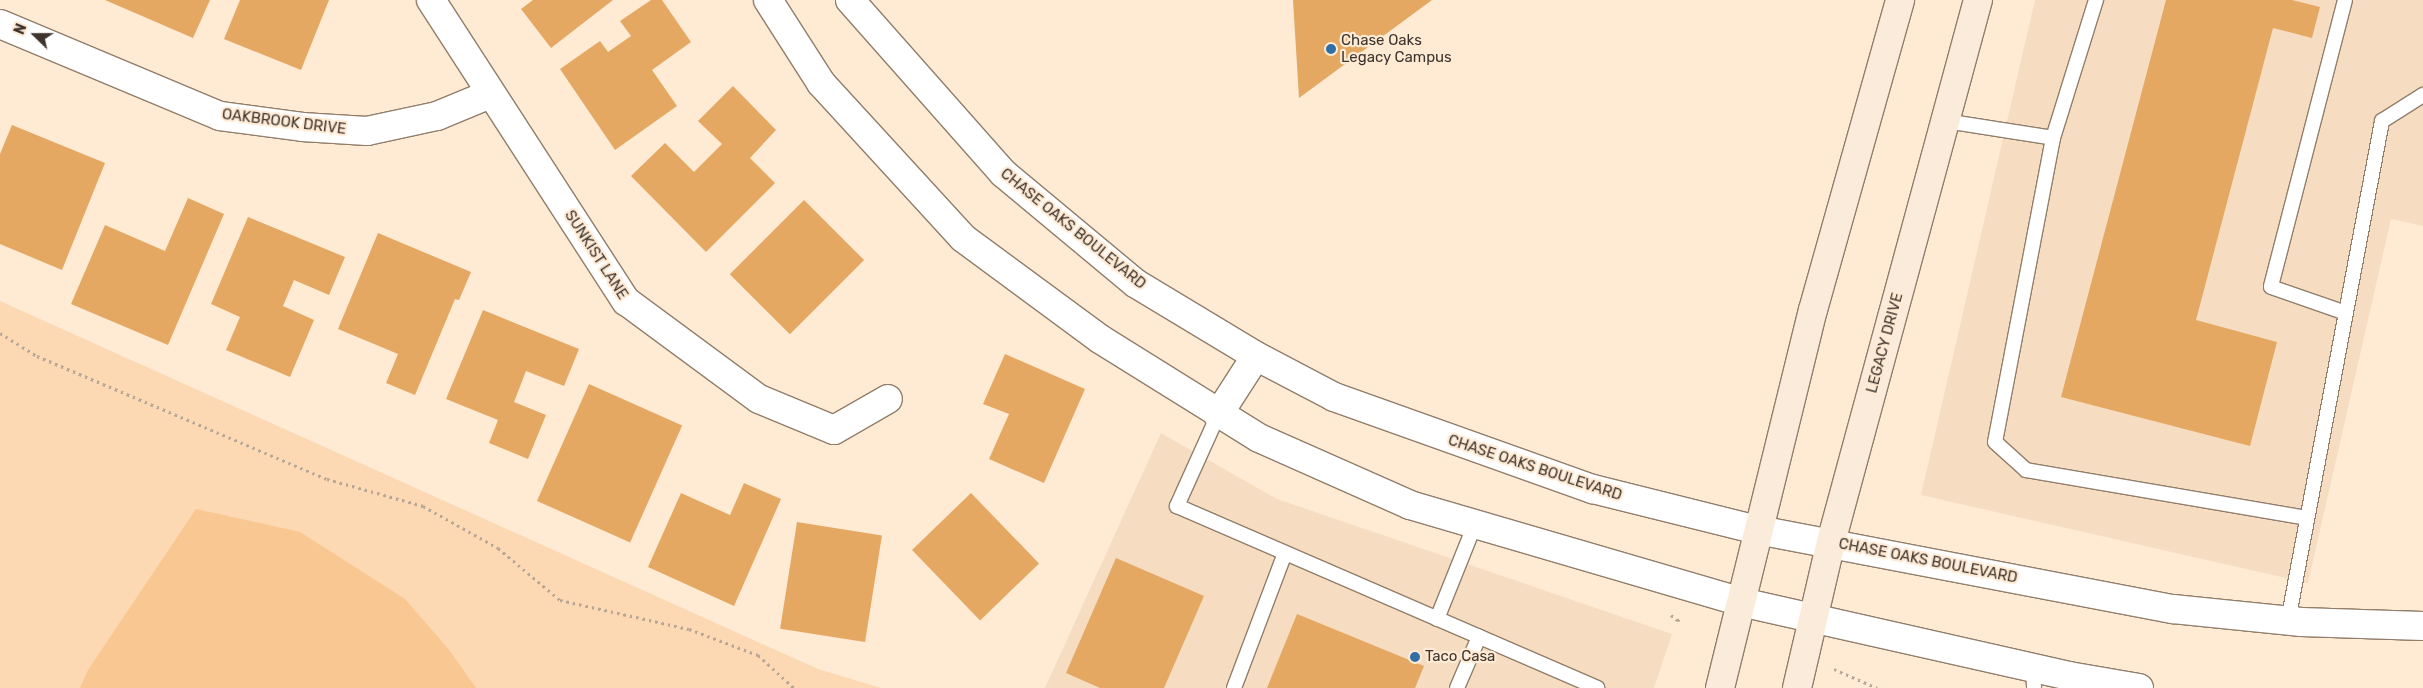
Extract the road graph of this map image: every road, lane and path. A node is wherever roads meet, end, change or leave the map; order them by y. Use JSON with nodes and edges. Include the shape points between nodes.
{"nodes":[{"id":1,"x":430,"y":0,"type":"edge"},
{"id":2,"x":768,"y":0,"type":"edge"},
{"id":3,"x":850,"y":0,"type":"edge"},
{"id":4,"x":1900,"y":0,"type":"edge"},
{"id":5,"x":1978,"y":0,"type":"edge"},
{"id":6,"x":2096,"y":0,"type":"edge"},
{"id":7,"x":2345,"y":0,"type":"edge"},
{"id":8,"x":0,"y":24,"type":"edge"},
{"id":9,"x":490,"y":94,"type":"junction"},
{"id":10,"x":2423,"y":95,"type":"edge"},
{"id":11,"x":1945,"y":121,"type":"junction"},
{"id":12,"x":2053,"y":138,"type":"junction"},
{"id":13,"x":2346,"y":313,"type":"junction"},
{"id":14,"x":0,"y":333,"type":"edge"},
{"id":15,"x":1256,"y":356,"type":"junction"},
{"id":16,"x":888,"y":399,"type":"dead end"},
{"id":17,"x":1218,"y":415,"type":"junction"},
{"id":18,"x":2307,"y":518,"type":"junction"},
{"id":19,"x":1475,"y":524,"type":"junction"},
{"id":20,"x":1758,"y":530,"type":"junction"},
{"id":21,"x":1831,"y":542,"type":"junction"},
{"id":22,"x":1285,"y":553,"type":"junction"},
{"id":23,"x":1740,"y":602,"type":"junction"},
{"id":24,"x":1437,"y":619,"type":"junction"},
{"id":25,"x":1815,"y":620,"type":"junction"},
{"id":26,"x":2288,"y":621,"type":"junction"},
{"id":27,"x":2423,"y":626,"type":"edge"},
{"id":28,"x":1479,"y":637,"type":"junction"},
{"id":29,"x":2034,"y":678,"type":"edge"},
{"id":30,"x":1862,"y":680,"type":"dead end"},
{"id":31,"x":794,"y":688,"type":"edge"},
{"id":32,"x":1234,"y":688,"type":"edge"},
{"id":33,"x":1457,"y":688,"type":"edge"},
{"id":34,"x":1597,"y":688,"type":"edge"},
{"id":35,"x":1720,"y":688,"type":"edge"},
{"id":36,"x":1797,"y":688,"type":"edge"},
{"id":37,"x":1877,"y":688,"type":"edge"},
{"id":38,"x":2139,"y":688,"type":"edge"}],
"edges":[{"from":1,"to":9,"type":"street","name":"SUNKIST LANE"},
{"from":2,"to":17,"type":"street","via":[[822,83],[963,238],[1100,340]]},
{"from":3,"to":15,"type":"street","name":"CHASE OAKS BOULEVARD","via":[[1003,173],[1136,283]]},
{"from":4,"to":20,"type":"main road","via":[[1813,310]]},
{"from":5,"to":11,"type":"main road","name":"LEGACY DRIVE"},
{"from":6,"to":12,"type":"lane"},
{"from":7,"to":13,"type":"lane","via":[[2271,287]]},
{"from":8,"to":9,"type":"street","name":"OAKBROOK DRIVE","via":[[220,116],[302,127],[367,131],[437,116]]},
{"from":9,"to":16,"type":"street","name":"SUNKIST LANE","via":[[626,301],[759,399],[834,430]]},
{"from":10,"to":13,"type":"lane","via":[[2382,121]]},
{"from":11,"to":12,"type":"lane"},
{"from":11,"to":21,"type":"main road","name":"LEGACY DRIVE"},
{"from":12,"to":18,"type":"lane","via":[[1995,442],[2026,470]]},
{"from":13,"to":18,"type":"lane"},
{"from":14,"to":31,"type":"path","via":[[37,356],[328,479],[423,506],[498,548],[560,600],[689,629],[758,655]]},
{"from":15,"to":17,"type":"street"},
{"from":15,"to":20,"type":"street","name":"CHASE OAKS BOULEVARD","via":[[1334,397],[1483,452],[1592,489]]},
{"from":17,"to":19,"type":"street","via":[[1259,438],[1410,505]]},
{"from":17,"to":22,"type":"lane","via":[[1177,506]]},
{"from":18,"to":26,"type":"lane"},
{"from":19,"to":23,"type":"street"},
{"from":19,"to":24,"type":"lane"},
{"from":20,"to":21,"type":"street","name":"CHASE OAKS BOULEVARD"},
{"from":20,"to":23,"type":"main road"},
{"from":21,"to":25,"type":"main road","name":"LEGACY DRIVE"},
{"from":21,"to":26,"type":"street","name":"CHASE OAKS BOULEVARD","via":[[2173,609]]},
{"from":22,"to":24,"type":"lane"},
{"from":22,"to":32,"type":"lane"},
{"from":23,"to":25,"type":"street"},
{"from":23,"to":35,"type":"main road"},
{"from":24,"to":28,"type":"lane"},
{"from":25,"to":29,"type":"street"},
{"from":25,"to":36,"type":"main road","name":"LEGACY DRIVE"},
{"from":26,"to":27,"type":"street","name":"CHASE OAKS BOULEVARD"},
{"from":28,"to":33,"type":"lane"},
{"from":28,"to":34,"type":"lane"},
{"from":29,"to":38,"type":"street"},
{"from":30,"to":37,"type":"path"}]}
